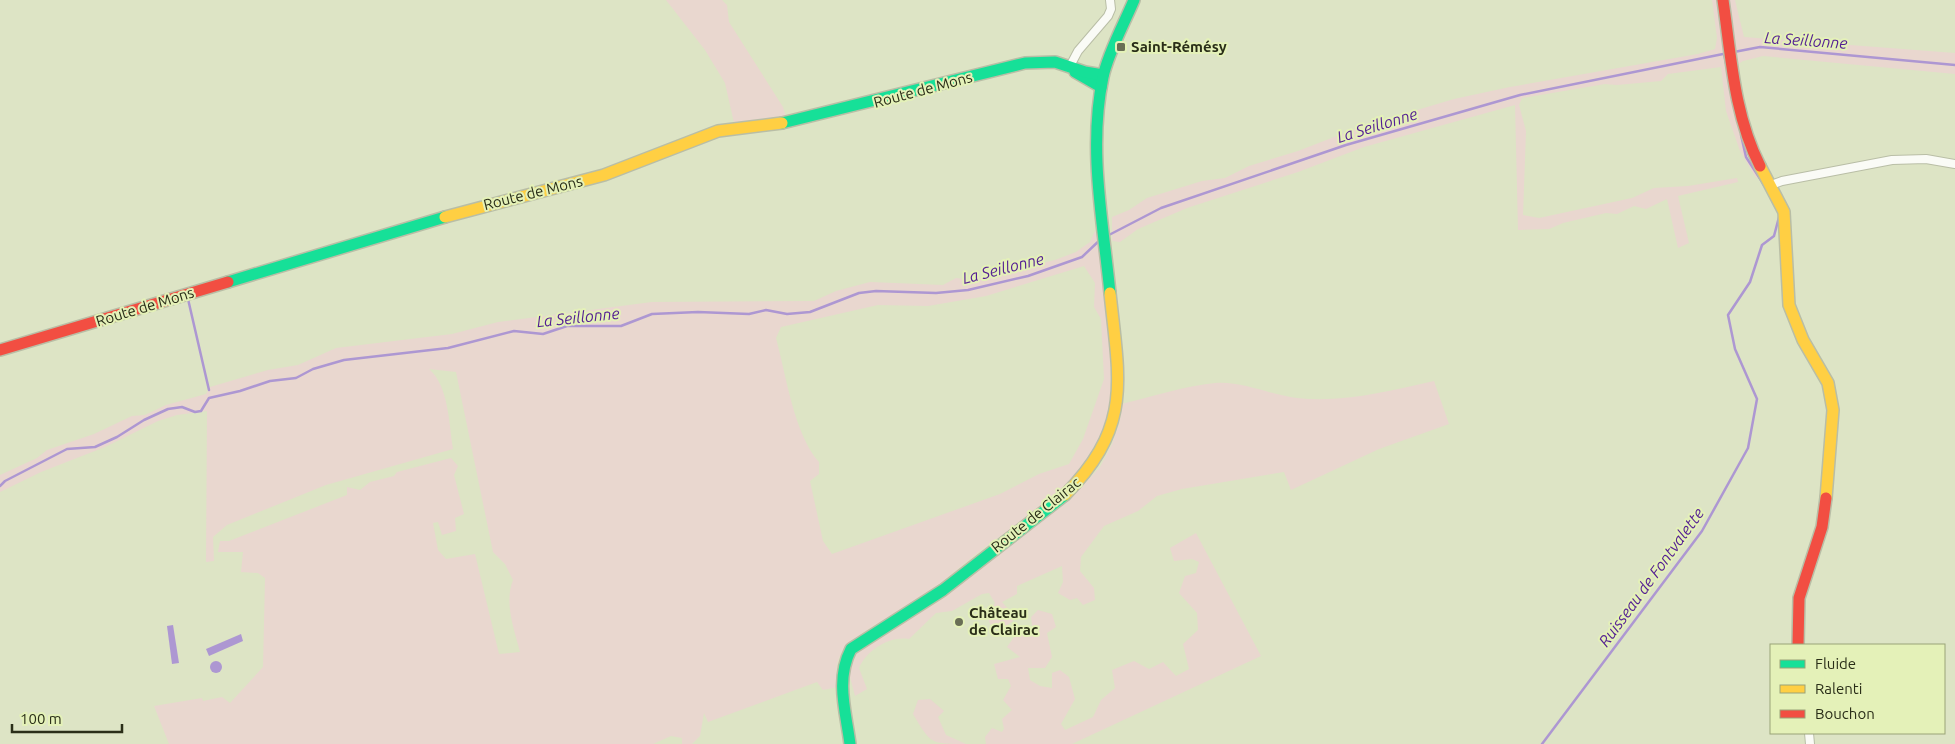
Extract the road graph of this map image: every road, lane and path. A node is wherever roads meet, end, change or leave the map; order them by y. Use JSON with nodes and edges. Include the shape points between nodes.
{"nodes":[{"id":1,"x":1110,"y":0,"type":"edge"},
{"id":2,"x":1134,"y":0,"type":"edge"},
{"id":3,"x":1723,"y":0,"type":"edge"},
{"id":4,"x":1069,"y":68,"type":"junction"},
{"id":5,"x":1104,"y":75,"type":"junction"},
{"id":6,"x":1101,"y":86,"type":"junction"},
{"id":7,"x":1955,"y":164,"type":"edge"},
{"id":8,"x":1771,"y":185,"type":"junction"},
{"id":9,"x":0,"y":350,"type":"edge"},
{"id":10,"x":1798,"y":644,"type":"edge"},
{"id":11,"x":850,"y":744,"type":"edge"}],
"edges":[{"from":1,"to":4,"type":"street","via":[[1108,16],[1078,50]]},
{"from":2,"to":5,"type":"street"},
{"from":3,"to":8,"type":"street","via":[[1739,107],[1751,148]]},
{"from":4,"to":5,"type":"street","name":"Route de Mons"},
{"from":4,"to":6,"type":"street","name":"Route de Mons"},
{"from":4,"to":9,"type":"street","name":"Route de Mons","via":[[1055,62],[1025,62],[795,122],[718,131],[604,174],[487,204]]},
{"from":5,"to":6,"type":"street"},
{"from":6,"to":11,"type":"street","name":"Route de Clairac","via":[[1096,136],[1119,378],[1115,415],[1104,445],[1086,473],[1066,494],[943,590],[851,649],[846,656],[843,673]]},
{"from":7,"to":8,"type":"street","via":[[1926,159],[1892,160]]},
{"from":8,"to":10,"type":"street","via":[[1784,212],[1789,305],[1803,340],[1828,383],[1833,410],[1822,527],[1799,598]]}]}
